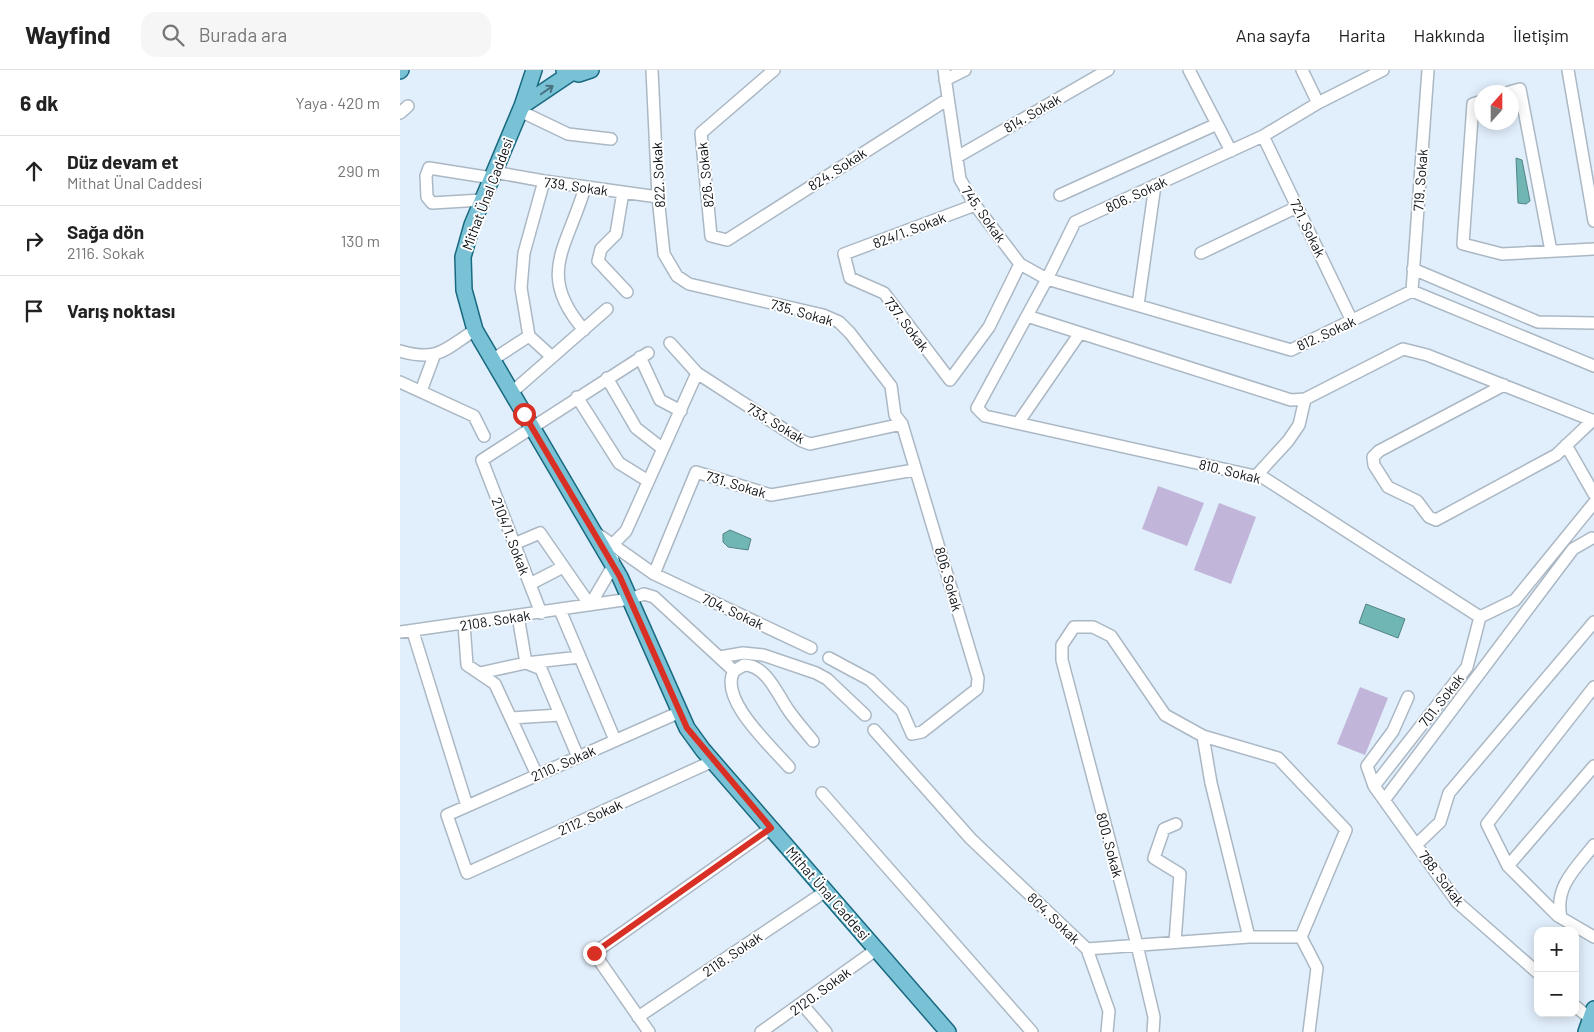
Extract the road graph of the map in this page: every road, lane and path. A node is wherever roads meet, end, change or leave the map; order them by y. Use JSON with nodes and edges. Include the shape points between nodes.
{"nodes":[{"id":1,"x":534,"y":70,"type":"edge"},
{"id":2,"x":591,"y":70,"type":"edge"},
{"id":3,"x":652,"y":70,"type":"edge"},
{"id":4,"x":774,"y":70,"type":"edge"},
{"id":5,"x":965,"y":70,"type":"edge"},
{"id":6,"x":1108,"y":70,"type":"edge"},
{"id":7,"x":1189,"y":70,"type":"edge"},
{"id":8,"x":1302,"y":70,"type":"edge"},
{"id":9,"x":1383,"y":70,"type":"edge"},
{"id":10,"x":1428,"y":70,"type":"edge"},
{"id":11,"x":1568,"y":70,"type":"edge"},
{"id":12,"x":567,"y":72,"type":"edge"},
{"id":13,"x":944,"y":75,"type":"edge"},
{"id":14,"x":1519,"y":89,"type":"edge"},
{"id":15,"x":948,"y":99,"type":"junction"},
{"id":16,"x":1318,"y":103,"type":"junction"},
{"id":17,"x":1474,"y":104,"type":"edge"},
{"id":18,"x":521,"y":109,"type":"junction"},
{"id":19,"x":1217,"y":124,"type":"junction"},
{"id":20,"x":1264,"y":136,"type":"junction"},
{"id":21,"x":611,"y":139,"type":"dead end"},
{"id":22,"x":1230,"y":151,"type":"junction"},
{"id":23,"x":957,"y":157,"type":"junction"},
{"id":24,"x":493,"y":175,"type":"junction"},
{"id":25,"x":544,"y":181,"type":"junction"},
{"id":26,"x":1155,"y":185,"type":"junction"},
{"id":27,"x":585,"y":187,"type":"junction"},
{"id":28,"x":624,"y":192,"type":"junction"},
{"id":29,"x":1060,"y":195,"type":"dead end"},
{"id":30,"x":658,"y":197,"type":"junction"},
{"id":31,"x":482,"y":200,"type":"junction"},
{"id":32,"x":975,"y":205,"type":"junction"},
{"id":33,"x":1297,"y":207,"type":"junction"},
{"id":34,"x":1594,"y":221,"type":"edge"},
{"id":35,"x":727,"y":240,"type":"joint"},
{"id":36,"x":1594,"y":249,"type":"edge"},
{"id":37,"x":1551,"y":251,"type":"junction"},
{"id":38,"x":1201,"y":253,"type":"dead end"},
{"id":39,"x":844,"y":254,"type":"joint"},
{"id":40,"x":1020,"y":264,"type":"junction"},
{"id":41,"x":1413,"y":269,"type":"junction"},
{"id":42,"x":677,"y":276,"type":"joint"},
{"id":43,"x":1047,"y":279,"type":"junction"},
{"id":44,"x":1412,"y":291,"type":"junction"},
{"id":45,"x":627,"y":292,"type":"dead end"},
{"id":46,"x":1138,"y":305,"type":"junction"},
{"id":47,"x":607,"y":309,"type":"dead end"},
{"id":48,"x":1027,"y":316,"type":"junction"},
{"id":49,"x":1352,"y":321,"type":"junction"},
{"id":50,"x":1594,"y":323,"type":"edge"},
{"id":51,"x":475,"y":330,"type":"junction"},
{"id":52,"x":584,"y":330,"type":"junction"},
{"id":53,"x":1080,"y":333,"type":"junction"},
{"id":54,"x":529,"y":336,"type":"junction"},
{"id":55,"x":670,"y":343,"type":"dead end"},
{"id":56,"x":400,"y":351,"type":"edge"},
{"id":57,"x":434,"y":356,"type":"junction"},
{"id":58,"x":552,"y":357,"type":"junction"},
{"id":59,"x":492,"y":360,"type":"junction"},
{"id":60,"x":1594,"y":366,"type":"edge"},
{"id":61,"x":697,"y":373,"type":"junction"},
{"id":62,"x":607,"y":378,"type":"junction"},
{"id":63,"x":400,"y":382,"type":"edge"},
{"id":64,"x":1504,"y":386,"type":"junction"},
{"id":65,"x":421,"y":391,"type":"junction"},
{"id":66,"x":511,"y":393,"type":"junction"},
{"id":67,"x":577,"y":397,"type":"junction"},
{"id":68,"x":1305,"y":398,"type":"junction"},
{"id":69,"x":978,"y":408,"type":"joint"},
{"id":70,"x":681,"y":411,"type":"junction"},
{"id":71,"x":1593,"y":421,"type":"edge"},
{"id":72,"x":1018,"y":423,"type":"junction"},
{"id":73,"x":902,"y":424,"type":"junction"},
{"id":74,"x":531,"y":426,"type":"junction"},
{"id":75,"x":484,"y":436,"type":"dead end"},
{"id":76,"x":1566,"y":445,"type":"junction"},
{"id":77,"x":664,"y":449,"type":"junction"},
{"id":78,"x":914,"y":470,"type":"junction"},
{"id":79,"x":1256,"y":476,"type":"junction"},
{"id":80,"x":648,"y":481,"type":"junction"},
{"id":81,"x":1594,"y":494,"type":"edge"},
{"id":82,"x":1594,"y":503,"type":"edge"},
{"id":83,"x":1582,"y":518,"type":"junction"},
{"id":84,"x":594,"y":532,"type":"junction"},
{"id":85,"x":1593,"y":538,"type":"edge"},
{"id":86,"x":514,"y":544,"type":"junction"},
{"id":87,"x":612,"y":545,"type":"junction"},
{"id":88,"x":564,"y":566,"type":"junction"},
{"id":89,"x":613,"y":566,"type":"junction"},
{"id":90,"x":654,"y":574,"type":"junction"},
{"id":91,"x":530,"y":584,"type":"junction"},
{"id":92,"x":630,"y":599,"type":"junction"},
{"id":93,"x":590,"y":605,"type":"junction"},
{"id":94,"x":560,"y":610,"type":"junction"},
{"id":95,"x":541,"y":613,"type":"junction"},
{"id":96,"x":518,"y":616,"type":"junction"},
{"id":97,"x":1480,"y":617,"type":"junction"},
{"id":98,"x":1594,"y":622,"type":"edge"},
{"id":99,"x":464,"y":624,"type":"junction"},
{"id":100,"x":400,"y":632,"type":"edge"},
{"id":101,"x":413,"y":632,"type":"junction"},
{"id":102,"x":811,"y":648,"type":"dead end"},
{"id":103,"x":580,"y":656,"type":"junction"},
{"id":104,"x":720,"y":657,"type":"junction"},
{"id":105,"x":829,"y":658,"type":"dead end"},
{"id":106,"x":526,"y":663,"type":"junction"},
{"id":107,"x":734,"y":671,"type":"junction"},
{"id":108,"x":480,"y":673,"type":"junction"},
{"id":109,"x":1594,"y":687,"type":"edge"},
{"id":110,"x":1408,"y":697,"type":"dead end"},
{"id":111,"x":680,"y":712,"type":"junction"},
{"id":112,"x":560,"y":715,"type":"junction"},
{"id":113,"x":865,"y":715,"type":"dead end"},
{"id":114,"x":511,"y":718,"type":"junction"},
{"id":115,"x":874,"y":730,"type":"dead end"},
{"id":116,"x":1203,"y":736,"type":"junction"},
{"id":117,"x":615,"y":740,"type":"junction"},
{"id":118,"x":813,"y":741,"type":"dead end"},
{"id":119,"x":578,"y":757,"type":"junction"},
{"id":120,"x":713,"y":761,"type":"junction"},
{"id":121,"x":1594,"y":766,"type":"edge"},
{"id":122,"x":789,"y":767,"type":"dead end"},
{"id":123,"x":537,"y":775,"type":"junction"},
{"id":124,"x":1374,"y":786,"type":"junction"},
{"id":125,"x":822,"y":792,"type":"dead end"},
{"id":126,"x":1385,"y":799,"type":"junction"},
{"id":127,"x":467,"y":806,"type":"junction"},
{"id":128,"x":447,"y":815,"type":"joint"},
{"id":129,"x":1176,"y":824,"type":"dead end"},
{"id":130,"x":771,"y":828,"type":"junction"},
{"id":131,"x":1416,"y":844,"type":"junction"},
{"id":132,"x":1594,"y":845,"type":"edge"},
{"id":133,"x":1508,"y":866,"type":"junction"},
{"id":134,"x":826,"y":891,"type":"junction"},
{"id":135,"x":1561,"y":917,"type":"junction"},
{"id":136,"x":1248,"y":937,"type":"junction"},
{"id":137,"x":1301,"y":937,"type":"junction"},
{"id":138,"x":1594,"y":937,"type":"edge"},
{"id":139,"x":1175,"y":942,"type":"junction"},
{"id":140,"x":1137,"y":945,"type":"junction"},
{"id":141,"x":1087,"y":949,"type":"junction"},
{"id":142,"x":877,"y":950,"type":"junction"},
{"id":143,"x":1537,"y":972,"type":"edge"},
{"id":144,"x":802,"y":1004,"type":"junction"},
{"id":145,"x":1579,"y":1010,"type":"edge"},
{"id":146,"x":638,"y":1017,"type":"junction"},
{"id":147,"x":1590,"y":1020,"type":"edge"},
{"id":148,"x":649,"y":1032,"type":"edge"},
{"id":149,"x":761,"y":1032,"type":"edge"},
{"id":150,"x":826,"y":1032,"type":"edge"},
{"id":151,"x":948,"y":1032,"type":"edge"},
{"id":152,"x":1032,"y":1032,"type":"edge"},
{"id":153,"x":1107,"y":1032,"type":"edge"},
{"id":154,"x":1153,"y":1032,"type":"edge"},
{"id":155,"x":1309,"y":1032,"type":"edge"}],
"edges":[{"from":1,"to":18,"type":"main road","name":"Mithat Ünal Caddesi"},
{"from":2,"to":12,"type":"main road","via":[[579,74]]},
{"from":3,"to":30,"type":"street","name":"822. Sokak"},
{"from":4,"to":35,"type":"street","name":"826. Sokak","via":[[701,133],[711,236]]},
{"from":5,"to":13,"type":"street"},
{"from":6,"to":23,"type":"street","name":"814. Sokak"},
{"from":7,"to":19,"type":"street"},
{"from":8,"to":16,"type":"street"},
{"from":9,"to":16,"type":"street","name":"806. Sokak"},
{"from":10,"to":41,"type":"street","name":"719. Sokak"},
{"from":11,"to":34,"type":"street"},
{"from":18,"to":12,"type":"main road","one_way":true},
{"from":13,"to":15,"type":"street","name":"745. Sokak"},
{"from":14,"to":37,"type":"street"},
{"from":15,"to":23,"type":"street","name":"745. Sokak"},
{"from":15,"to":35,"type":"street","name":"824. Sokak"},
{"from":16,"to":20,"type":"street","name":"806. Sokak"},
{"from":17,"to":37,"type":"street","via":[[1463,244],[1502,254]]},
{"from":18,"to":21,"type":"street","via":[[568,134]]},
{"from":18,"to":24,"type":"main road","name":"Mithat Ünal Caddesi"},
{"from":19,"to":22,"type":"street"},
{"from":19,"to":29,"type":"street"},
{"from":20,"to":22,"type":"street","name":"806. Sokak"},
{"from":20,"to":33,"type":"street","name":"721. Sokak"},
{"from":22,"to":26,"type":"street","name":"806. Sokak"},
{"from":23,"to":32,"type":"street","name":"745. Sokak","via":[[960,179]]},
{"from":24,"to":25,"type":"street","name":"739. Sokak"},
{"from":24,"to":31,"type":"main road","name":"Mithat Ünal Caddesi"},
{"from":24,"to":31,"type":"street","name":"739. Sokak","via":[[429,168],[426,172],[427,197],[432,203]]},
{"from":25,"to":27,"type":"street","name":"739. Sokak"},
{"from":25,"to":54,"type":"street","via":[[524,253],[521,288]]},
{"from":26,"to":43,"type":"street","name":"806. Sokak","via":[[1075,222]]},
{"from":26,"to":46,"type":"street"},
{"from":27,"to":28,"type":"street","name":"739. Sokak"},
{"from":27,"to":52,"type":"street","via":[[577,216],[561,247],[558,273],[563,303]]},
{"from":28,"to":30,"type":"street","name":"739. Sokak"},
{"from":28,"to":45,"type":"street","via":[[616,234],[601,249],[598,261]]},
{"from":30,"to":42,"type":"street","name":"822. Sokak","via":[[664,254]]},
{"from":31,"to":51,"type":"main road","name":"Mithat Ünal Caddesi","via":[[463,257],[464,290]]},
{"from":32,"to":39,"type":"street","name":"824/1. Sokak"},
{"from":32,"to":40,"type":"street","name":"745. Sokak"},
{"from":33,"to":38,"type":"street"},
{"from":33,"to":49,"type":"street","name":"721. Sokak"},
{"from":36,"to":37,"type":"street"},
{"from":39,"to":40,"type":"street","name":"737. Sokak","via":[[850,278],[884,293],[950,380],[989,327]]},
{"from":40,"to":43,"type":"street","name":"745. Sokak"},
{"from":41,"to":44,"type":"street","name":"719. Sokak"},
{"from":41,"to":50,"type":"street","via":[[1538,322]]},
{"from":42,"to":73,"type":"street","name":"735. Sokak","via":[[689,284],[823,315],[839,322],[891,386],[895,415]]},
{"from":43,"to":46,"type":"street","name":"812. Sokak"},
{"from":43,"to":48,"type":"street","name":"806. Sokak"},
{"from":44,"to":49,"type":"street","name":"812. Sokak"},
{"from":44,"to":60,"type":"street"},
{"from":46,"to":49,"type":"street","name":"812. Sokak","via":[[1291,350]]},
{"from":47,"to":52,"type":"street"},
{"from":48,"to":53,"type":"street"},
{"from":48,"to":69,"type":"street","name":"806. Sokak"},
{"from":51,"to":57,"type":"street"},
{"from":51,"to":59,"type":"main road","name":"Mithat Ünal Caddesi"},
{"from":52,"to":58,"type":"street"},
{"from":53,"to":68,"type":"street","via":[[1291,400]]},
{"from":53,"to":72,"type":"street"},
{"from":54,"to":58,"type":"street"},
{"from":54,"to":59,"type":"street"},
{"from":55,"to":61,"type":"street","name":"733. Sokak"},
{"from":56,"to":57,"type":"street"},
{"from":57,"to":65,"type":"street"},
{"from":58,"to":66,"type":"street"},
{"from":59,"to":66,"type":"main road","name":"Mithat Ünal Caddesi"},
{"from":61,"to":70,"type":"street"},
{"from":61,"to":73,"type":"street","name":"733. Sokak","via":[[810,444]]},
{"from":62,"to":67,"type":"street"},
{"from":62,"to":70,"type":"street","via":[[644,355],[660,400]]},
{"from":62,"to":77,"type":"street","via":[[636,428]]},
{"from":63,"to":65,"type":"street"},
{"from":64,"to":68,"type":"street","via":[[1427,355],[1403,349]]},
{"from":64,"to":71,"type":"street"},
{"from":64,"to":76,"type":"street","via":[[1378,452],[1373,457],[1374,465],[1388,487],[1416,500],[1428,517],[1436,520],[1556,454]]},
{"from":65,"to":75,"type":"street","via":[[474,416]]},
{"from":66,"to":74,"type":"main road","name":"Mithat Ünal Caddesi"},
{"from":67,"to":74,"type":"street"},
{"from":67,"to":80,"type":"street","via":[[619,463]]},
{"from":68,"to":79,"type":"street","via":[[1299,425]]},
{"from":69,"to":72,"type":"street","name":"810. Sokak","via":[[985,416]]},
{"from":70,"to":77,"type":"street"},
{"from":71,"to":76,"type":"street"},
{"from":72,"to":79,"type":"street","name":"810. Sokak"},
{"from":73,"to":78,"type":"street","name":"735. Sokak"},
{"from":74,"to":84,"type":"main road","name":"Mithat Ünal Caddesi"},
{"from":74,"to":86,"type":"street","name":"2104/1. Sokak","via":[[482,460]]},
{"from":76,"to":81,"type":"street"},
{"from":77,"to":80,"type":"street"},
{"from":78,"to":90,"type":"street","name":"731. Sokak","via":[[771,495],[696,472]]},
{"from":78,"to":105,"type":"street","name":"806. Sokak","via":[[978,678],[978,689],[922,732],[912,734],[902,711],[870,680]]},
{"from":79,"to":97,"type":"street","name":"810. Sokak","via":[[1264,478]]},
{"from":80,"to":87,"type":"street","via":[[626,531]]},
{"from":82,"to":83,"type":"street"},
{"from":83,"to":85,"type":"street"},
{"from":83,"to":97,"type":"street","via":[[1515,600]]},
{"from":84,"to":87,"type":"street","name":"704. Sokak"},
{"from":84,"to":89,"type":"main road","name":"Mithat Ünal Caddesi"},
{"from":85,"to":126,"type":"street","name":"701. Sokak","via":[[1573,550]]},
{"from":86,"to":88,"type":"street","via":[[540,533]]},
{"from":86,"to":91,"type":"street","name":"2104/1. Sokak"},
{"from":87,"to":89,"type":"street"},
{"from":87,"to":90,"type":"street","name":"704. Sokak"},
{"from":88,"to":91,"type":"street"},
{"from":88,"to":93,"type":"street"},
{"from":89,"to":92,"type":"main road","name":"Mithat Ünal Caddesi"},
{"from":89,"to":93,"type":"street"},
{"from":90,"to":102,"type":"street","name":"704. Sokak"},
{"from":91,"to":95,"type":"street","name":"2104/1. Sokak"},
{"from":92,"to":93,"type":"street","name":"2108. Sokak"},
{"from":92,"to":104,"type":"street","name":"2108. Sokak","via":[[644,594],[652,596]]},
{"from":92,"to":111,"type":"main road","name":"Mithat Ünal Caddesi"},
{"from":93,"to":94,"type":"street","name":"2108. Sokak"},
{"from":94,"to":95,"type":"street","name":"2108. Sokak"},
{"from":94,"to":103,"type":"street"},
{"from":95,"to":96,"type":"street","name":"2108. Sokak"},
{"from":96,"to":99,"type":"street","name":"2108. Sokak"},
{"from":96,"to":106,"type":"street"},
{"from":97,"to":124,"type":"street","name":"701. Sokak","via":[[1467,667]]},
{"from":98,"to":131,"type":"street","via":[[1450,793],[1440,822]]},
{"from":99,"to":101,"type":"street","name":"2108. Sokak"},
{"from":99,"to":108,"type":"street","via":[[468,665]]},
{"from":100,"to":101,"type":"street","name":"2108. Sokak"},
{"from":101,"to":127,"type":"street"},
{"from":103,"to":106,"type":"street"},
{"from":103,"to":117,"type":"street"},
{"from":104,"to":107,"type":"street","name":"2108. Sokak"},
{"from":104,"to":113,"type":"street","via":[[743,653],[763,655],[816,673],[827,679]]},
{"from":106,"to":108,"type":"street"},
{"from":106,"to":112,"type":"street","via":[[541,669]]},
{"from":107,"to":118,"type":"street","via":[[744,664],[756,668]]},
{"from":107,"to":122,"type":"street","via":[[730,687],[736,704]]},
{"from":108,"to":114,"type":"street","via":[[495,684]]},
{"from":109,"to":133,"type":"street","via":[[1487,824]]},
{"from":110,"to":124,"type":"street","name":"788. Sokak","via":[[1393,731],[1367,766]]},
{"from":111,"to":117,"type":"street","name":"2110. Sokak"},
{"from":111,"to":120,"type":"main road","name":"Mithat Ünal Caddesi","via":[[687,728]]},
{"from":112,"to":114,"type":"street"},
{"from":112,"to":119,"type":"street"},
{"from":114,"to":123,"type":"street"},
{"from":115,"to":141,"type":"street","name":"804. Sokak","via":[[971,839]]},
{"from":116,"to":136,"type":"street"},
{"from":116,"to":137,"type":"street","via":[[1278,758],[1346,830]]},
{"from":116,"to":140,"type":"street","name":"800. Sokak","via":[[1166,716],[1111,636],[1093,627],[1074,627],[1062,645],[1062,660]]},
{"from":117,"to":119,"type":"street","name":"2110. Sokak"},
{"from":119,"to":123,"type":"street","name":"2110. Sokak"},
{"from":120,"to":128,"type":"street","name":"2112. Sokak","via":[[467,873]]},
{"from":120,"to":130,"type":"main road","name":"Mithat Ünal Caddesi"},
{"from":121,"to":133,"type":"street"},
{"from":123,"to":127,"type":"street","name":"2110. Sokak"},
{"from":124,"to":126,"type":"street","name":"788. Sokak"},
{"from":125,"to":152,"type":"street"},
{"from":126,"to":131,"type":"street","name":"788. Sokak"},
{"from":127,"to":128,"type":"street","name":"2110. Sokak"},
{"from":129,"to":139,"type":"street","via":[[1164,829],[1154,858],[1180,874]]},
{"from":130,"to":134,"type":"main road","name":"Mithat Ünal Caddesi"},
{"from":130,"to":146,"type":"street","via":[[594,953]]},
{"from":131,"to":143,"type":"street","name":"788. Sokak","via":[[1457,902]]},
{"from":132,"to":135,"type":"street","via":[[1561,888],[1558,906]]},
{"from":133,"to":135,"type":"street"},
{"from":134,"to":142,"type":"main road","name":"Mithat Ünal Caddesi"},
{"from":134,"to":146,"type":"street","name":"2118. Sokak"},
{"from":135,"to":138,"type":"street"},
{"from":136,"to":137,"type":"street","name":"804. Sokak"},
{"from":136,"to":139,"type":"street","name":"804. Sokak"},
{"from":137,"to":155,"type":"street","via":[[1317,968]]},
{"from":139,"to":140,"type":"street","name":"804. Sokak"},
{"from":140,"to":141,"type":"street","name":"804. Sokak"},
{"from":140,"to":154,"type":"street","name":"800. Sokak","via":[[1154,1017]]},
{"from":141,"to":153,"type":"street","via":[[1110,1012]]},
{"from":142,"to":144,"type":"street","name":"2120. Sokak"},
{"from":142,"to":151,"type":"main road","name":"Mithat Ünal Caddesi"},
{"from":144,"to":149,"type":"street","name":"2120. Sokak"},
{"from":144,"to":150,"type":"street"},
{"from":145,"to":147,"type":"street"},
{"from":146,"to":148,"type":"street"}]}
